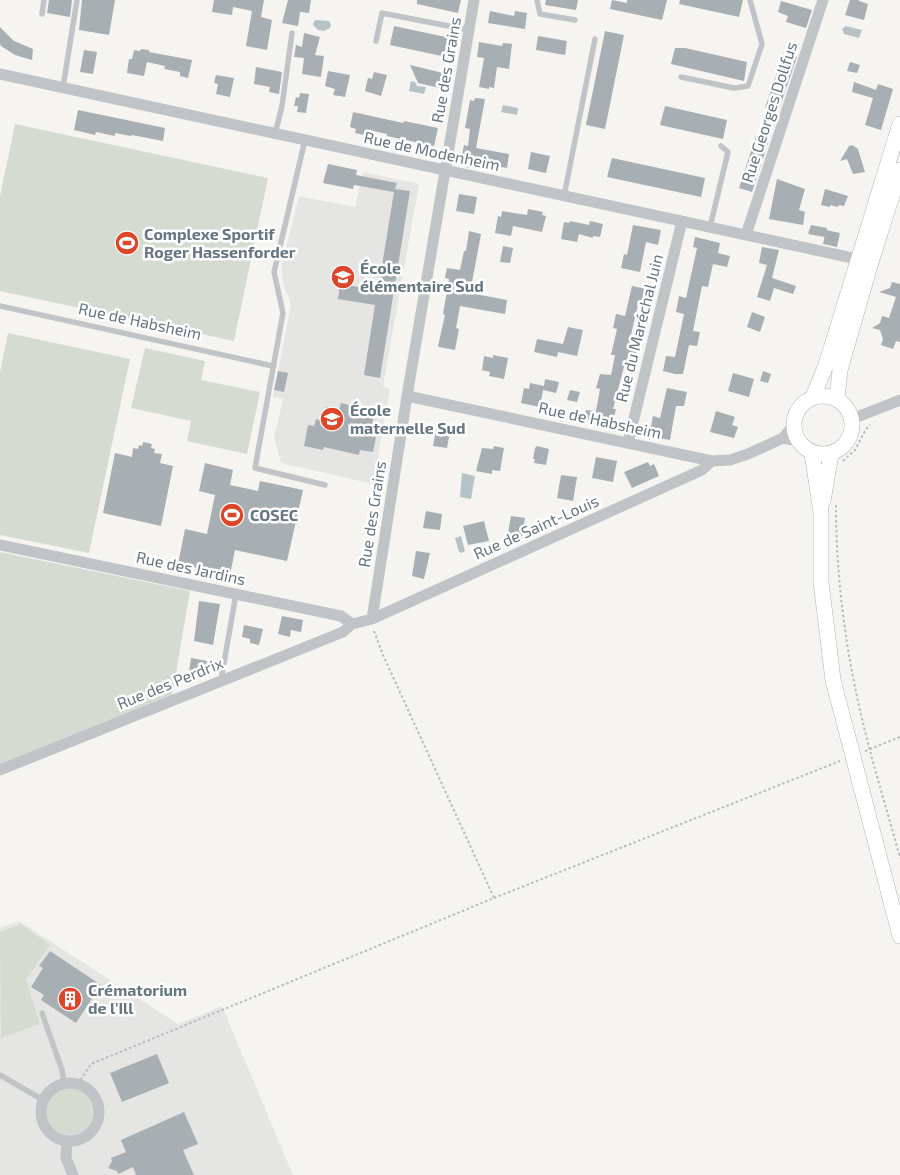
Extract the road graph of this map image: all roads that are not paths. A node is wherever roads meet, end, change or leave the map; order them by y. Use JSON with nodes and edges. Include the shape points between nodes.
{"nodes":[{"id":1,"x":44,"y":0,"type":"edge"},
{"id":2,"x":77,"y":0,"type":"edge"},
{"id":3,"x":474,"y":0,"type":"edge"},
{"id":4,"x":537,"y":0,"type":"edge"},
{"id":5,"x":750,"y":0,"type":"edge"},
{"id":6,"x":823,"y":0,"type":"edge"},
{"id":7,"x":42,"y":14,"type":"dead end"},
{"id":8,"x":575,"y":20,"type":"dead end"},
{"id":9,"x":469,"y":30,"type":"junction"},
{"id":10,"x":292,"y":33,"type":"dead end"},
{"id":11,"x":595,"y":38,"type":"dead end"},
{"id":12,"x":376,"y":42,"type":"dead end"},
{"id":13,"x":0,"y":74,"type":"edge"},
{"id":14,"x":681,"y":77,"type":"dead end"},
{"id":15,"x":63,"y":88,"type":"junction"},
{"id":16,"x":900,"y":124,"type":"edge"},
{"id":17,"x":275,"y":134,"type":"junction"},
{"id":18,"x":305,"y":140,"type":"junction"},
{"id":19,"x":721,"y":146,"type":"dead end"},
{"id":20,"x":900,"y":170,"type":"edge"},
{"id":21,"x":446,"y":171,"type":"junction"},
{"id":22,"x":564,"y":196,"type":"junction"},
{"id":23,"x":682,"y":221,"type":"junction"},
{"id":24,"x":710,"y":227,"type":"junction"},
{"id":25,"x":746,"y":235,"type":"junction"},
{"id":26,"x":864,"y":261,"type":"junction"},
{"id":27,"x":0,"y":306,"type":"edge"},
{"id":28,"x":274,"y":366,"type":"junction"},
{"id":29,"x":407,"y":396,"type":"junction"},
{"id":30,"x":813,"y":397,"type":"junction"},
{"id":31,"x":837,"y":399,"type":"junction"},
{"id":32,"x":900,"y":400,"type":"edge"},
{"id":33,"x":852,"y":419,"type":"junction"},
{"id":34,"x":791,"y":435,"type":"junction"},
{"id":35,"x":628,"y":443,"type":"junction"},
{"id":36,"x":812,"y":453,"type":"junction"},
{"id":37,"x":835,"y":459,"type":"junction"},
{"id":38,"x":712,"y":461,"type":"junction"},
{"id":39,"x":325,"y":485,"type":"dead end"},
{"id":40,"x":821,"y":512,"type":"junction"},
{"id":41,"x":0,"y":545,"type":"edge"},
{"id":42,"x":236,"y":594,"type":"junction"},
{"id":43,"x":372,"y":619,"type":"junction"},
{"id":44,"x":352,"y":624,"type":"junction"},
{"id":45,"x":221,"y":680,"type":"junction"},
{"id":46,"x":0,"y":770,"type":"edge"},
{"id":47,"x":900,"y":936,"type":"edge"},
{"id":48,"x":42,"y":1013,"type":"dead end"},
{"id":49,"x":0,"y":1076,"type":"edge"},
{"id":50,"x":64,"y":1084,"type":"junction"},
{"id":51,"x":43,"y":1100,"type":"junction"},
{"id":52,"x":67,"y":1141,"type":"junction"},
{"id":53,"x":73,"y":1175,"type":"edge"}],
"edges":[{"from":1,"to":7,"type":"lane"},
{"from":2,"to":15,"type":"lane"},
{"from":3,"to":9,"type":"street","name":"Rue des Grains"},
{"from":4,"to":8,"type":"lane","via":[[540,14]]},
{"from":5,"to":14,"type":"lane","via":[[762,44],[748,86],[734,88]]},
{"from":6,"to":25,"type":"street","name":"Rue Georges Dollfus"},
{"from":9,"to":12,"type":"lane","via":[[382,13]]},
{"from":9,"to":21,"type":"street","name":"Rue des Grains"},
{"from":10,"to":17,"type":"lane"},
{"from":11,"to":22,"type":"lane"},
{"from":13,"to":15,"type":"street","name":"Rue de Modenheim"},
{"from":15,"to":17,"type":"street","name":"Rue de Modenheim"},
{"from":16,"to":26,"type":"main road"},
{"from":17,"to":18,"type":"street","name":"Rue de Modenheim"},
{"from":18,"to":21,"type":"street","name":"Rue de Modenheim"},
{"from":18,"to":28,"type":"lane","via":[[274,272],[283,313]]},
{"from":19,"to":24,"type":"lane","via":[[728,152]]},
{"from":20,"to":26,"type":"main road"},
{"from":21,"to":22,"type":"street","name":"Rue de Modenheim"},
{"from":21,"to":29,"type":"street","name":"Rue des Grains"},
{"from":22,"to":23,"type":"street","name":"Rue de Modenheim"},
{"from":23,"to":24,"type":"street","name":"Rue de Modenheim"},
{"from":23,"to":35,"type":"street","name":"Rue du Maréchal Juin"},
{"from":24,"to":25,"type":"street","name":"Rue de Modenheim"},
{"from":25,"to":26,"type":"street","name":"Rue de Modenheim"},
{"from":26,"to":30,"type":"main road"},
{"from":26,"to":31,"type":"main road","via":[[840,370]]},
{"from":27,"to":28,"type":"lane","name":"Rue de Habsheim"},
{"from":28,"to":39,"type":"lane","via":[[255,468]]},
{"from":29,"to":35,"type":"street","name":"Rue de Habsheim"},
{"from":29,"to":43,"type":"street","name":"Rue des Grains"},
{"from":30,"to":31,"type":"main road"},
{"from":30,"to":34,"type":"main road","via":[[796,412]]},
{"from":31,"to":33,"type":"main road"},
{"from":32,"to":33,"type":"street"},
{"from":33,"to":37,"type":"main road","via":[[850,436]]},
{"from":34,"to":36,"type":"main road"},
{"from":34,"to":38,"type":"street","name":"Rue de Habsheim","via":[[730,460]]},
{"from":35,"to":38,"type":"street","name":"Rue de Habsheim"},
{"from":36,"to":37,"type":"main road"},
{"from":36,"to":40,"type":"main road"},
{"from":37,"to":40,"type":"main road"},
{"from":38,"to":43,"type":"street","name":"Rue de Saint-Louis","via":[[702,470]]},
{"from":40,"to":47,"type":"main road","via":[[822,582],[833,680]]},
{"from":41,"to":42,"type":"street","name":"Rue des Jardins"},
{"from":42,"to":44,"type":"street","name":"Rue des Jardins","via":[[341,616]]},
{"from":42,"to":45,"type":"lane"},
{"from":43,"to":44,"type":"street"},
{"from":44,"to":45,"type":"street","name":"Rue des Perdrix","via":[[342,632]]},
{"from":45,"to":46,"type":"street","name":"Rue des Perdrix"},
{"from":48,"to":50,"type":"lane"},
{"from":49,"to":51,"type":"lane"},
{"from":50,"to":51,"type":"street","via":[[48,1092]]},
{"from":50,"to":52,"type":"street","via":[[78,1084],[87,1089],[98,1107],[98,1117],[87,1135]]},
{"from":51,"to":52,"type":"street","via":[[42,1122],[56,1138]]},
{"from":52,"to":53,"type":"street","via":[[66,1158]]}]}
